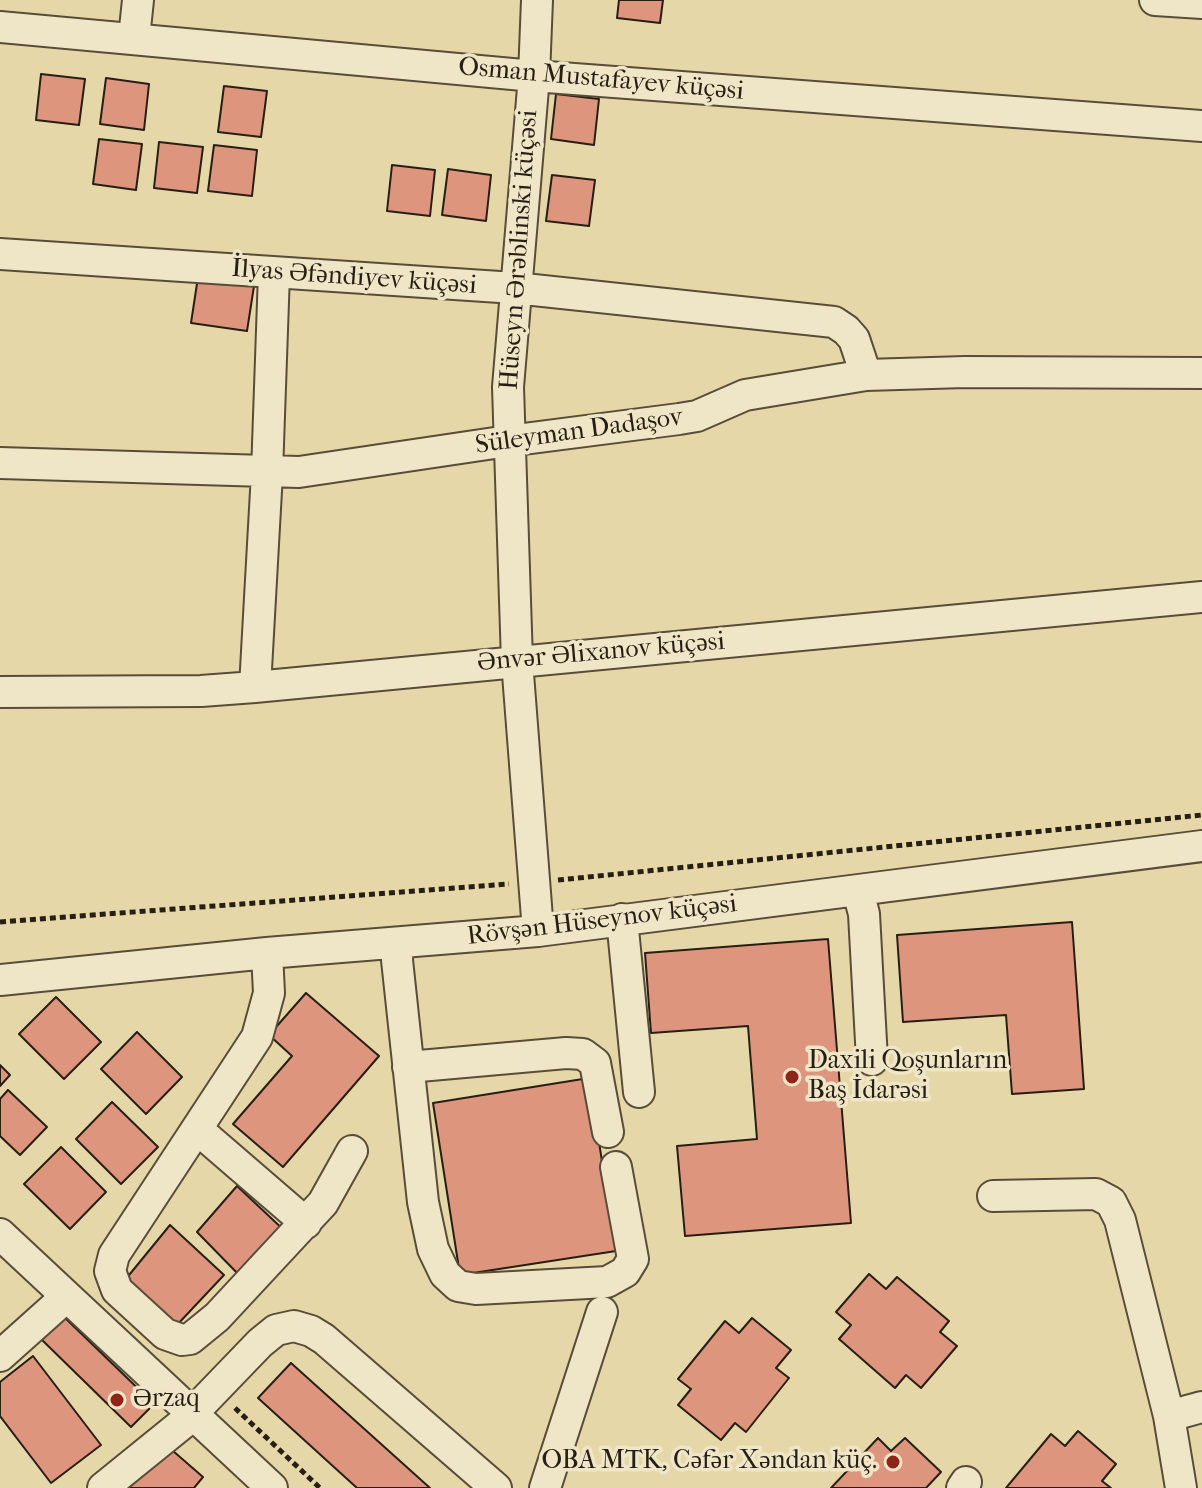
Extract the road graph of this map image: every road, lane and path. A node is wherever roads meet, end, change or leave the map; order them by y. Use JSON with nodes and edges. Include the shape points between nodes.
{"nodes":[{"id":1,"x":138,"y":0,"type":"edge"},
{"id":2,"x":537,"y":0,"type":"edge"},
{"id":3,"x":1155,"y":0,"type":"edge"},
{"id":4,"x":1202,"y":3,"type":"edge"},
{"id":5,"x":0,"y":27,"type":"edge"},
{"id":6,"x":134,"y":38,"type":"junction"},
{"id":7,"x":534,"y":76,"type":"junction"},
{"id":8,"x":1202,"y":126,"type":"edge"},
{"id":9,"x":0,"y":254,"type":"edge"},
{"id":10,"x":274,"y":273,"type":"junction"},
{"id":11,"x":515,"y":288,"type":"junction"},
{"id":12,"x":1202,"y":373,"type":"edge"},
{"id":13,"x":866,"y":375,"type":"junction"},
{"id":14,"x":508,"y":441,"type":"junction"},
{"id":15,"x":0,"y":463,"type":"edge"},
{"id":16,"x":267,"y":473,"type":"junction"},
{"id":17,"x":1202,"y":597,"type":"edge"},
{"id":18,"x":517,"y":661,"type":"junction"},
{"id":19,"x":255,"y":687,"type":"junction"},
{"id":20,"x":0,"y":692,"type":"edge"},
{"id":21,"x":1202,"y":815,"type":"edge"},
{"id":22,"x":1202,"y":846,"type":"edge"},
{"id":23,"x":533,"y":882,"type":"junction"},
{"id":24,"x":858,"y":891,"type":"junction"},
{"id":25,"x":622,"y":919,"type":"junction"},
{"id":26,"x":0,"y":922,"type":"edge"},
{"id":27,"x":538,"y":931,"type":"junction"},
{"id":28,"x":398,"y":943,"type":"junction"},
{"id":29,"x":267,"y":953,"type":"junction"},
{"id":30,"x":0,"y":980,"type":"edge"},
{"id":31,"x":872,"y":1060,"type":"dead end"},
{"id":32,"x":408,"y":1067,"type":"junction"},
{"id":33,"x":639,"y":1092,"type":"dead end"},
{"id":34,"x":197,"y":1129,"type":"junction"},
{"id":35,"x":608,"y":1132,"type":"dead end"},
{"id":36,"x":352,"y":1151,"type":"dead end"},
{"id":37,"x":616,"y":1167,"type":"dead end"},
{"id":38,"x":993,"y":1196,"type":"dead end"},
{"id":39,"x":306,"y":1223,"type":"junction"},
{"id":40,"x":0,"y":1234,"type":"edge"},
{"id":41,"x":66,"y":1297,"type":"junction"},
{"id":42,"x":602,"y":1312,"type":"dead end"},
{"id":43,"x":0,"y":1356,"type":"edge"},
{"id":44,"x":1202,"y":1407,"type":"edge"},
{"id":45,"x":190,"y":1414,"type":"junction"},
{"id":46,"x":1169,"y":1416,"type":"junction"},
{"id":47,"x":103,"y":1488,"type":"edge"},
{"id":48,"x":272,"y":1488,"type":"edge"},
{"id":49,"x":496,"y":1488,"type":"edge"},
{"id":50,"x":545,"y":1488,"type":"edge"},
{"id":51,"x":1181,"y":1488,"type":"edge"}],
"edges":[{"from":1,"to":6,"type":"street"},
{"from":2,"to":7,"type":"street","name":"Hüseyn Ərəblinski küçəsi"},
{"from":3,"to":4,"type":"street"},
{"from":5,"to":6,"type":"street","name":"Osman Mustafayev küçəsi"},
{"from":6,"to":7,"type":"street","name":"Osman Mustafayev küçəsi"},
{"from":7,"to":8,"type":"street","name":"Osman Mustafayev küçəsi"},
{"from":7,"to":11,"type":"street","name":"Hüseyn Ərəblinski küçəsi"},
{"from":9,"to":10,"type":"street","name":"İlyas Əfəndiyev küçəsi"},
{"from":10,"to":11,"type":"street","name":"İlyas Əfəndiyev küçəsi"},
{"from":10,"to":16,"type":"street"},
{"from":11,"to":13,"type":"street","name":"İlyas Əfəndiyev küçəsi","via":[[834,322],[854,339]]},
{"from":11,"to":14,"type":"street","name":"Hüseyn Ərəblinski küçəsi"},
{"from":12,"to":13,"type":"street","name":"Süleyman Dadaşov"},
{"from":13,"to":14,"type":"street","name":"Süleyman Dadaşov","via":[[745,395],[697,416]]},
{"from":14,"to":16,"type":"street","name":"Süleyman Dadaşov"},
{"from":14,"to":18,"type":"street","name":"Hüseyn Ərəblinski küçəsi"},
{"from":15,"to":16,"type":"street","name":"Süleyman Dadaşov"},
{"from":16,"to":19,"type":"street"},
{"from":17,"to":18,"type":"street","name":"Ənvər Əlixanov küçəsi"},
{"from":18,"to":19,"type":"street","name":"Ənvər Əlixanov küçəsi"},
{"from":18,"to":23,"type":"street","name":"Hüseyn Ərəblinski küçəsi"},
{"from":19,"to":20,"type":"street","name":"Ənvər Əlixanov küçəsi"},
{"from":21,"to":23,"type":"path"},
{"from":22,"to":24,"type":"street","name":"Rövşən Hüseynov küçəsi"},
{"from":23,"to":26,"type":"path"},
{"from":23,"to":27,"type":"street","name":"Hüseyn Ərəblinski küçəsi"},
{"from":24,"to":25,"type":"street","name":"Rövşən Hüseynov küçəsi"},
{"from":24,"to":31,"type":"street","via":[[864,914]]},
{"from":25,"to":27,"type":"street","name":"Rövşən Hüseynov küçəsi"},
{"from":25,"to":33,"type":"street"},
{"from":27,"to":28,"type":"street","name":"Rövşən Hüseynov küçəsi"},
{"from":28,"to":29,"type":"street","name":"Rövşən Hüseynov küçəsi"},
{"from":28,"to":32,"type":"street"},
{"from":29,"to":30,"type":"street","name":"Rövşən Hüseynov küçəsi"},
{"from":29,"to":34,"type":"street","via":[[269,993],[257,1037]]},
{"from":32,"to":35,"type":"street","via":[[583,1054],[595,1063]]},
{"from":32,"to":37,"type":"street","via":[[433,1249],[445,1274],[458,1286],[607,1282],[625,1272],[633,1259]]},
{"from":34,"to":39,"type":"street"},
{"from":34,"to":39,"type":"street","via":[[114,1255],[110,1271],[117,1290],[165,1334],[190,1339]]},
{"from":36,"to":39,"type":"street"},
{"from":38,"to":46,"type":"street","via":[[1096,1194],[1111,1202]]},
{"from":40,"to":41,"type":"street"},
{"from":41,"to":43,"type":"street"},
{"from":41,"to":45,"type":"street"},
{"from":42,"to":50,"type":"street"},
{"from":44,"to":46,"type":"street"},
{"from":45,"to":47,"type":"street"},
{"from":45,"to":48,"type":"street"},
{"from":45,"to":49,"type":"street","via":[[260,1343],[276,1330],[294,1326],[324,1339]]},
{"from":46,"to":51,"type":"street"}]}
